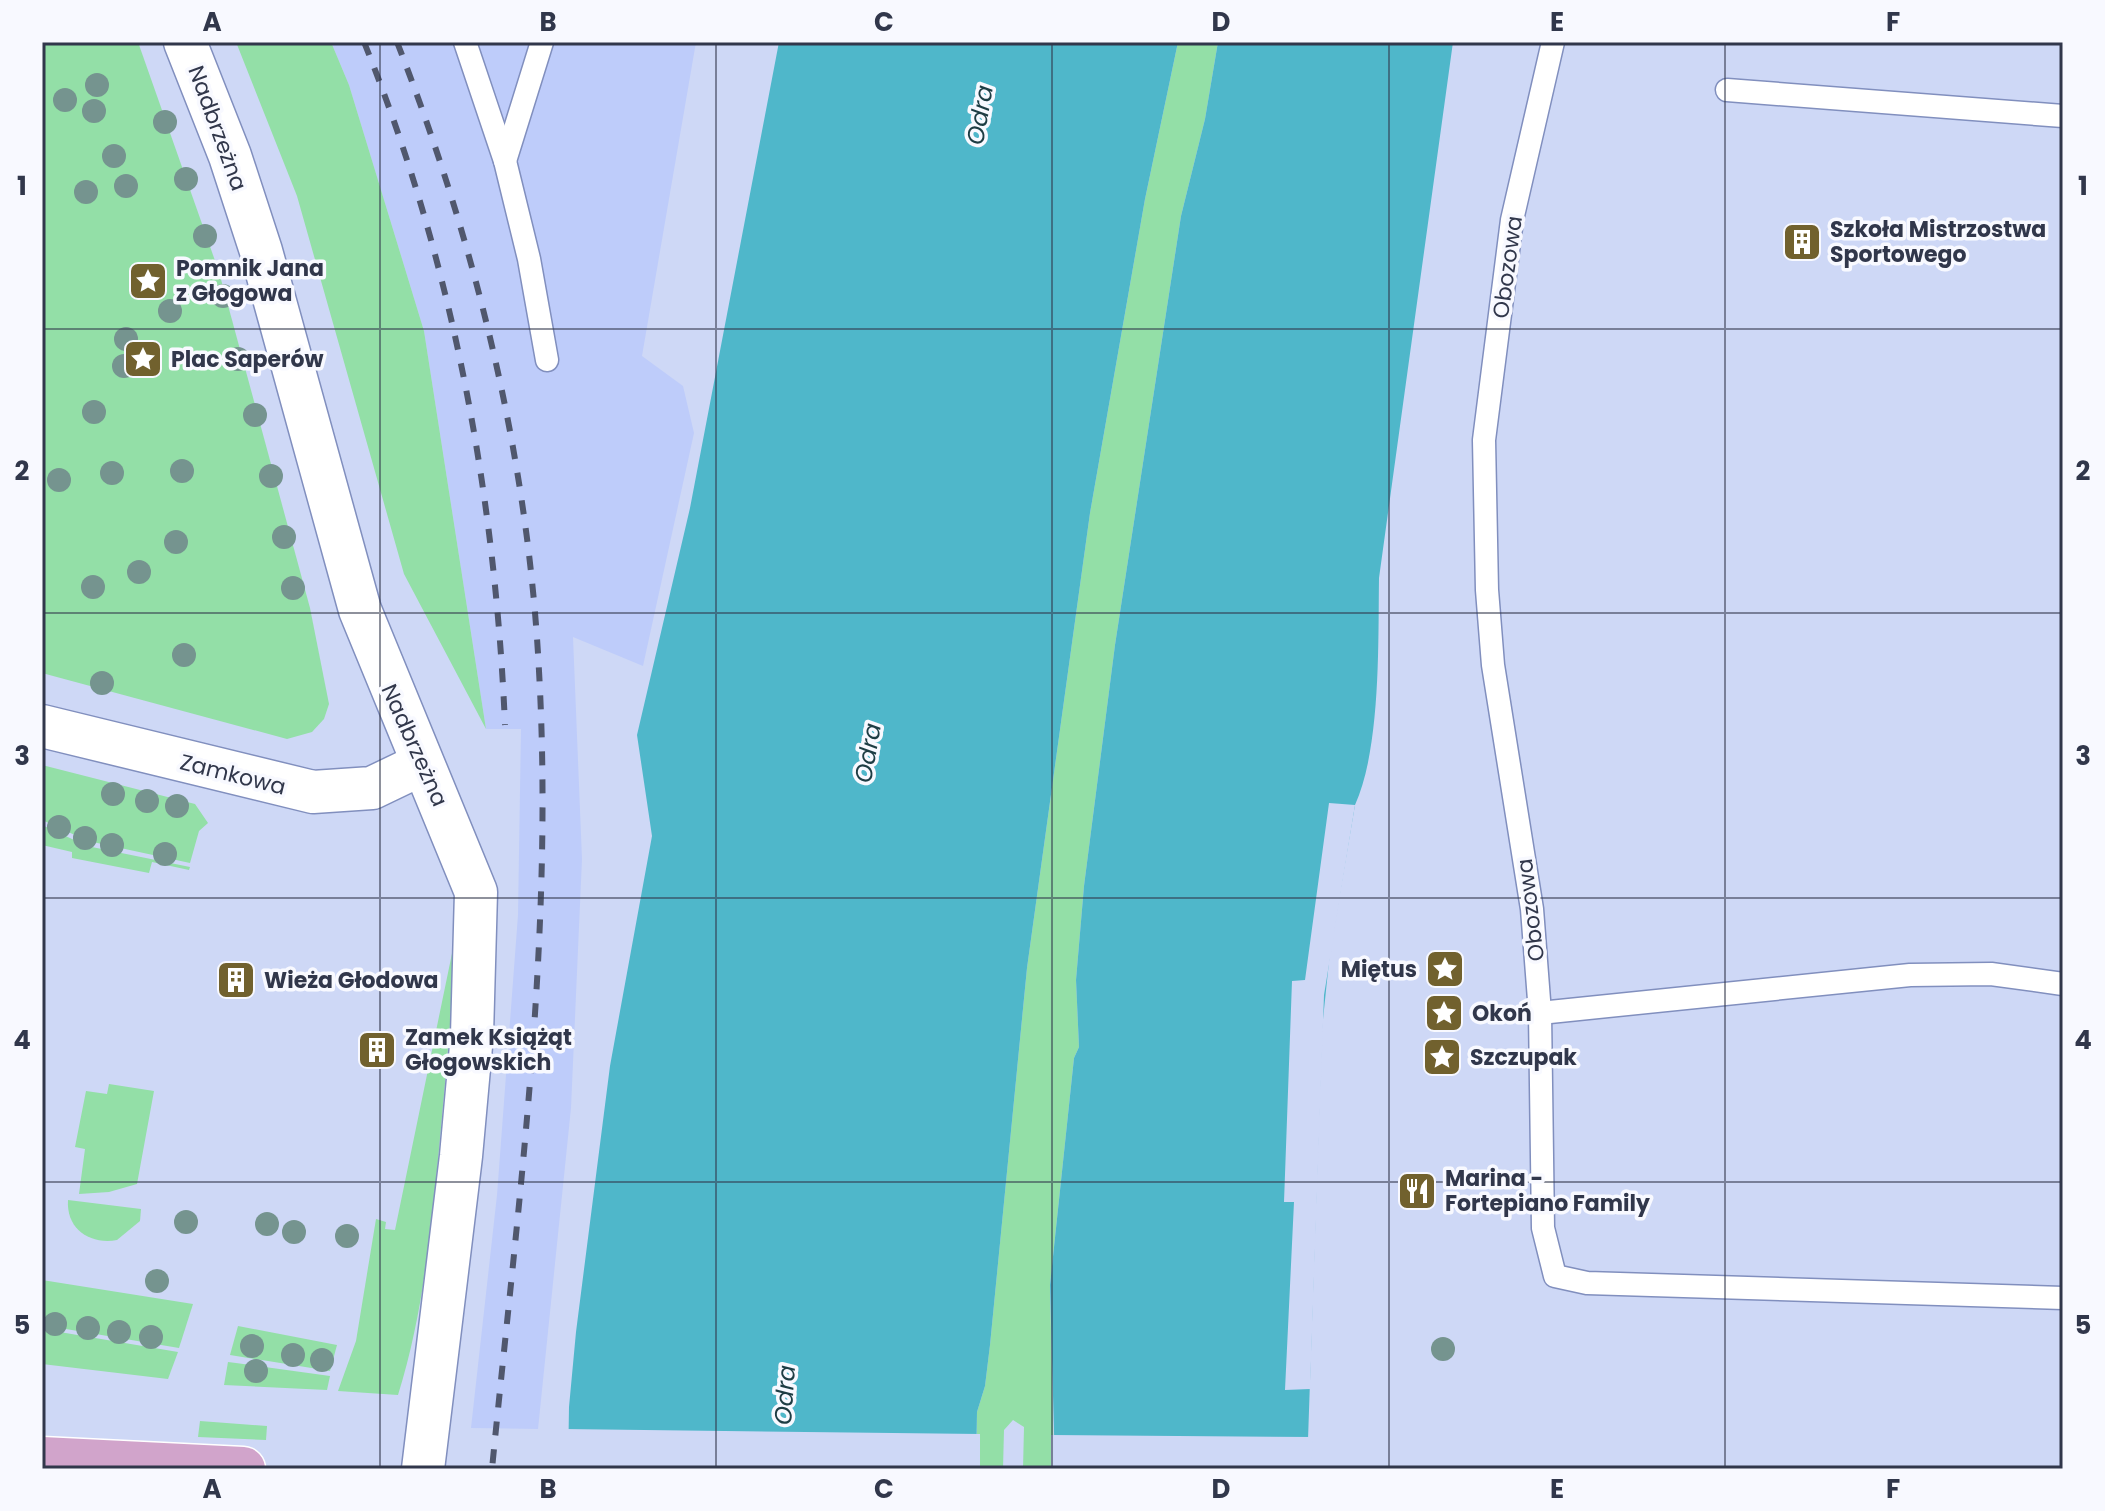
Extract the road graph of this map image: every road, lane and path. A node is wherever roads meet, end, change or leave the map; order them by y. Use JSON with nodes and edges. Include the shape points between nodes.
{"nodes":[{"id":1,"x":185,"y":42,"type":"edge"},
{"id":2,"x":465,"y":42,"type":"edge"},
{"id":3,"x":542,"y":42,"type":"edge"},
{"id":4,"x":1553,"y":42,"type":"edge"},
{"id":5,"x":1727,"y":90,"type":"dead end"},
{"id":6,"x":2063,"y":116,"type":"edge"},
{"id":7,"x":505,"y":161,"type":"junction"},
{"id":8,"x":547,"y":360,"type":"dead end"},
{"id":9,"x":42,"y":726,"type":"edge"},
{"id":10,"x":422,"y":764,"type":"junction"},
{"id":11,"x":2063,"y":984,"type":"edge"},
{"id":12,"x":1540,"y":1013,"type":"junction"},
{"id":13,"x":2063,"y":1298,"type":"edge"},
{"id":14,"x":42,"y":1459,"type":"edge"},
{"id":15,"x":243,"y":1469,"type":"edge"},
{"id":16,"x":423,"y":1469,"type":"edge"}],
"edges":[{"from":1,"to":10,"type":"street","name":"Nadbrzeżna","via":[[261,251],[360,610]]},
{"from":2,"to":7,"type":"lane"},
{"from":3,"to":7,"type":"lane"},
{"from":4,"to":12,"type":"lane","name":"Obozowa","via":[[1512,220],[1484,440],[1493,665],[1532,909]]},
{"from":5,"to":6,"type":"lane"},
{"from":7,"to":8,"type":"lane"},
{"from":9,"to":10,"type":"street","name":"Zamkowa","via":[[313,792],[372,788]]},
{"from":10,"to":16,"type":"street","name":"Nadbrzeżna","via":[[473,877],[478,914],[461,1156]]},
{"from":11,"to":12,"type":"lane","via":[[1991,974],[1910,975]]},
{"from":12,"to":13,"type":"lane","name":"Obozowa","via":[[1543,1228],[1555,1276],[1587,1283]]},
{"from":14,"to":15,"type":"main road"}]}
